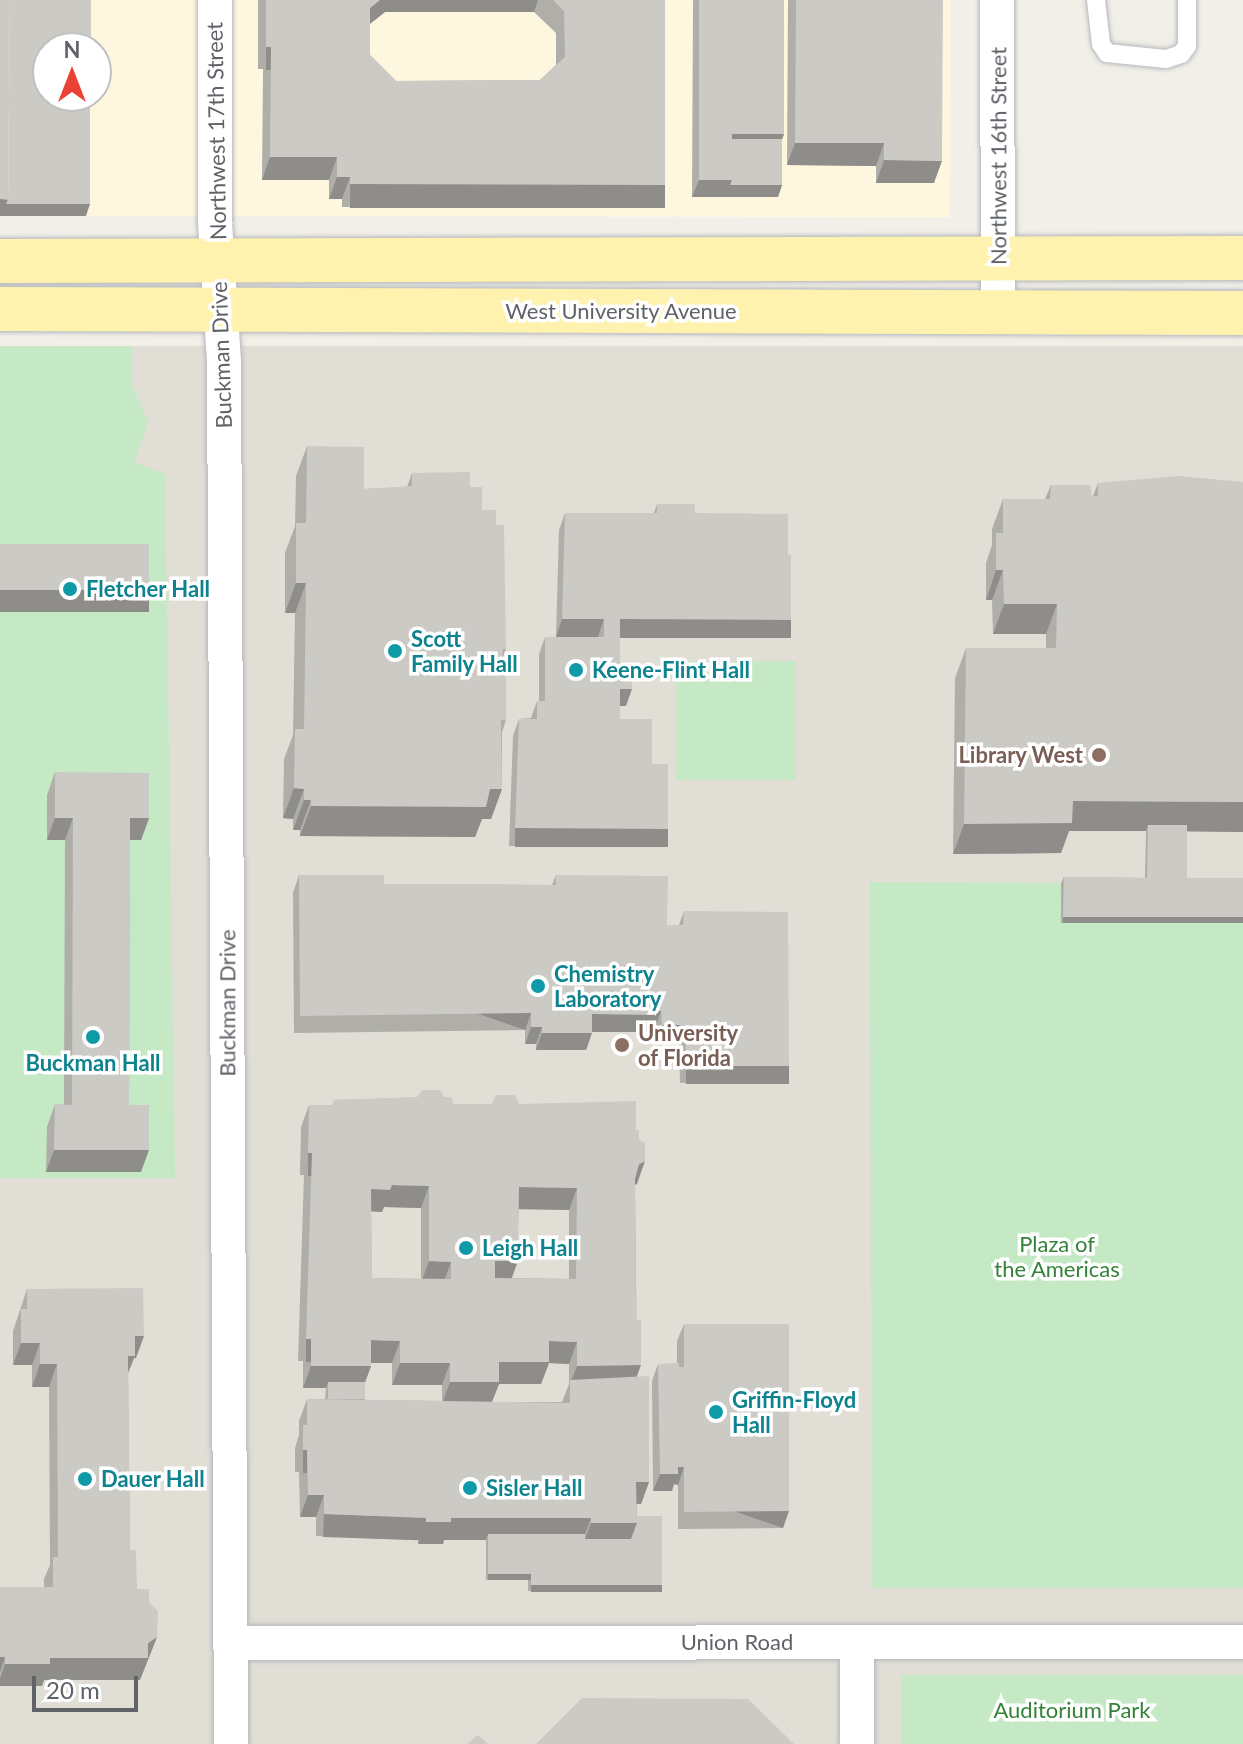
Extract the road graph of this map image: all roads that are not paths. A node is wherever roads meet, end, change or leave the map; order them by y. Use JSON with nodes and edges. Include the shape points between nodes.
{"nodes":[{"id":1,"x":215,"y":0,"type":"edge"},
{"id":2,"x":997,"y":0,"type":"edge"},
{"id":3,"x":1096,"y":0,"type":"edge"},
{"id":4,"x":1187,"y":0,"type":"edge"},
{"id":5,"x":1243,"y":258,"type":"edge"},
{"id":6,"x":998,"y":259,"type":"junction"},
{"id":7,"x":0,"y":261,"type":"edge"},
{"id":8,"x":218,"y":262,"type":"junction"},
{"id":9,"x":0,"y":309,"type":"edge"},
{"id":10,"x":223,"y":310,"type":"junction"},
{"id":11,"x":998,"y":313,"type":"junction"},
{"id":12,"x":1243,"y":313,"type":"edge"},
{"id":13,"x":857,"y":1642,"type":"junction"},
{"id":14,"x":1243,"y":1642,"type":"edge"},
{"id":15,"x":231,"y":1643,"type":"junction"},
{"id":16,"x":231,"y":1744,"type":"edge"},
{"id":17,"x":857,"y":1744,"type":"edge"}],
"edges":[{"from":1,"to":8,"type":"street","name":"Northwest 17th Street"},
{"from":2,"to":6,"type":"street","name":"Northwest 16th Street"},
{"from":3,"to":4,"type":"lane","via":[[1101,44],[1107,53],[1166,59],[1187,46]]},
{"from":5,"to":6,"type":"main road"},
{"from":6,"to":8,"type":"main road"},
{"from":6,"to":11,"type":"street","name":"Northwest 16th Street"},
{"from":7,"to":8,"type":"main road"},
{"from":8,"to":10,"type":"street","name":"Buckman Drive"},
{"from":9,"to":10,"type":"main road","name":"West University Avenue"},
{"from":10,"to":11,"type":"main road","name":"West University Avenue"},
{"from":10,"to":15,"type":"street","name":"Buckman Drive"},
{"from":11,"to":12,"type":"main road","name":"West University Avenue"},
{"from":13,"to":14,"type":"street","name":"Union Road"},
{"from":13,"to":15,"type":"street","name":"Union Road"},
{"from":13,"to":17,"type":"street"},
{"from":15,"to":16,"type":"street","name":"Buckman Drive"}]}
